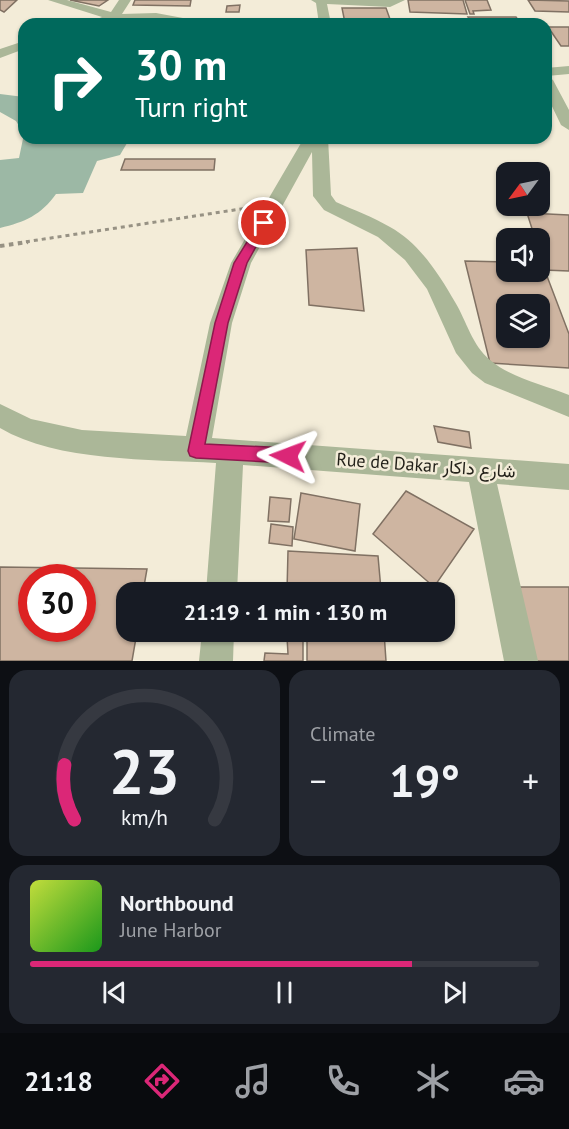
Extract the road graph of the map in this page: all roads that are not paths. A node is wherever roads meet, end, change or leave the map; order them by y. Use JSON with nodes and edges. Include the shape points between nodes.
{"nodes":[{"id":1,"x":54,"y":0,"type":"edge"},
{"id":2,"x":125,"y":0,"type":"edge"},
{"id":3,"x":320,"y":0,"type":"edge"},
{"id":4,"x":399,"y":0,"type":"edge"},
{"id":5,"x":114,"y":17,"type":"junction"},
{"id":6,"x":111,"y":18,"type":"edge"},
{"id":7,"x":167,"y":18,"type":"edge"},
{"id":8,"x":324,"y":18,"type":"edge"},
{"id":9,"x":569,"y":70,"type":"edge"},
{"id":10,"x":552,"y":71,"type":"edge"},
{"id":11,"x":552,"y":92,"type":"edge"},
{"id":12,"x":569,"y":125,"type":"edge"},
{"id":13,"x":308,"y":144,"type":"edge"},
{"id":14,"x":320,"y":144,"type":"edge"},
{"id":15,"x":569,"y":406,"type":"edge"},
{"id":16,"x":0,"y":415,"type":"edge"},
{"id":17,"x":196,"y":451,"type":"junction"},
{"id":18,"x":230,"y":453,"type":"junction"},
{"id":19,"x":480,"y":469,"type":"junction"},
{"id":20,"x":569,"y":477,"type":"edge"},
{"id":21,"x":222,"y":582,"type":"edge"},
{"id":22,"x":217,"y":642,"type":"edge"},
{"id":23,"x":216,"y":661,"type":"edge"},
{"id":24,"x":521,"y":661,"type":"edge"}],
"edges":[{"from":1,"to":5,"type":"street"},
{"from":2,"to":5,"type":"street"},
{"from":3,"to":4,"type":"street","via":[[390,4]]},
{"from":3,"to":8,"type":"street"},
{"from":5,"to":6,"type":"street"},
{"from":5,"to":7,"type":"street"},
{"from":9,"to":10,"type":"street"},
{"from":11,"to":12,"type":"street"},
{"from":13,"to":17,"type":"street","via":[[241,263],[221,323]]},
{"from":14,"to":15,"type":"street","via":[[322,196],[330,206],[385,232],[412,255],[434,284],[464,346],[480,366],[493,376]]},
{"from":16,"to":17,"type":"street","name":"Rue de Dakar شارع داكار","via":[[26,430],[82,442]]},
{"from":17,"to":18,"type":"street","name":"Rue de Dakar شارع داكار"},
{"from":18,"to":19,"type":"street","name":"Rue de Dakar شارع داكار"},
{"from":18,"to":21,"type":"street"},
{"from":19,"to":20,"type":"street","name":"Rue de Dakar شارع داكار"},
{"from":19,"to":24,"type":"street"},
{"from":22,"to":23,"type":"street"}]}
